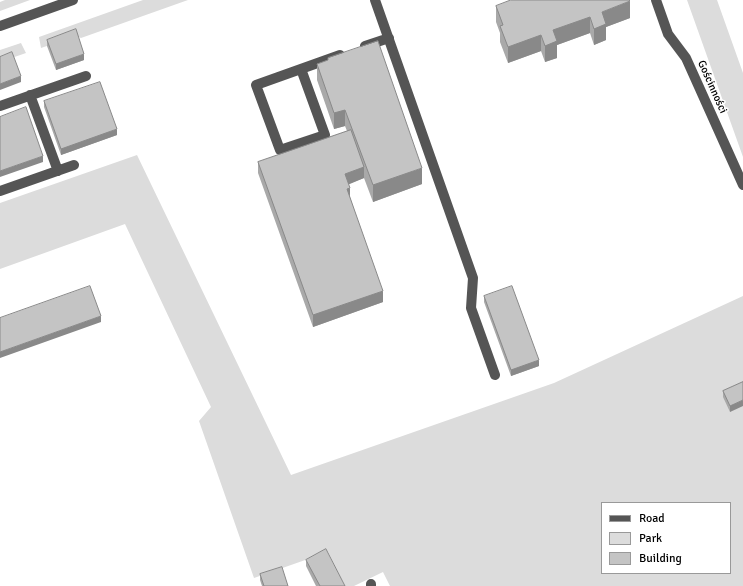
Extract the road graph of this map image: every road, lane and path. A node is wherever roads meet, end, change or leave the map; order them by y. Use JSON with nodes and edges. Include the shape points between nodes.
{"nodes":[{"id":1,"x":73,"y":0,"type":"edge"},
{"id":2,"x":375,"y":0,"type":"edge"},
{"id":3,"x":656,"y":0,"type":"edge"},
{"id":4,"x":0,"y":26,"type":"edge"},
{"id":5,"x":389,"y":38,"type":"junction"},
{"id":6,"x":301,"y":69,"type":"junction"},
{"id":7,"x":86,"y":76,"type":"dead end"},
{"id":8,"x":30,"y":95,"type":"junction"},
{"id":9,"x":0,"y":106,"type":"edge"},
{"id":10,"x":74,"y":165,"type":"dead end"},
{"id":11,"x":58,"y":171,"type":"junction"},
{"id":12,"x":743,"y":185,"type":"edge"},
{"id":13,"x":0,"y":191,"type":"edge"},
{"id":14,"x":495,"y":374,"type":"dead end"}],
"edges":[{"from":1,"to":4,"type":"street"},
{"from":2,"to":5,"type":"street"},
{"from":3,"to":12,"type":"street","name":"Gościnności","via":[[668,34],[686,58]]},
{"from":5,"to":6,"type":"street"},
{"from":5,"to":14,"type":"street","via":[[473,278],[471,308]]},
{"from":6,"to":6,"type":"street","via":[[256,84],[280,150],[325,135]]},
{"from":7,"to":8,"type":"street"},
{"from":8,"to":9,"type":"street"},
{"from":8,"to":11,"type":"street"},
{"from":10,"to":11,"type":"street"},
{"from":11,"to":13,"type":"street"}]}
